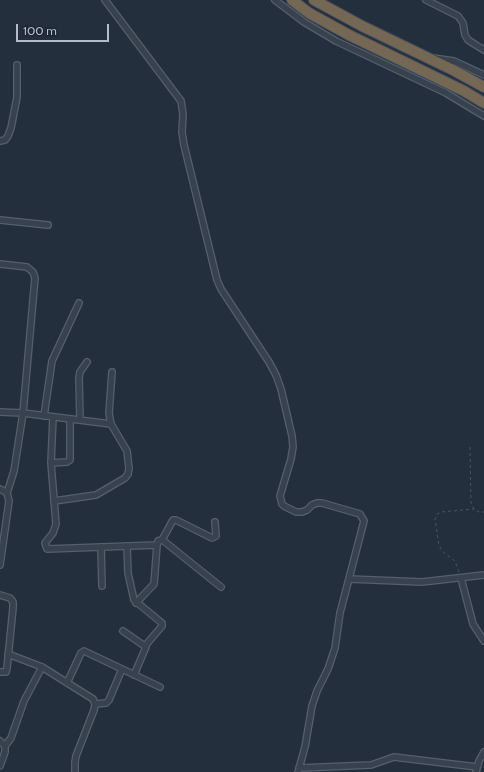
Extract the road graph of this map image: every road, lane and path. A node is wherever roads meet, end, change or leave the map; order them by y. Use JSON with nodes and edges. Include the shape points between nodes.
{"nodes":[{"id":1,"x":105,"y":0,"type":"edge"},
{"id":2,"x":275,"y":0,"type":"edge"},
{"id":3,"x":292,"y":0,"type":"edge"},
{"id":4,"x":426,"y":0,"type":"edge"},
{"id":5,"x":318,"y":1,"type":"edge"},
{"id":6,"x":484,"y":50,"type":"edge"},
{"id":7,"x":427,"y":58,"type":"junction"},
{"id":8,"x":17,"y":66,"type":"dead end"},
{"id":9,"x":483,"y":73,"type":"edge"},
{"id":10,"x":484,"y":87,"type":"edge"},
{"id":11,"x":484,"y":103,"type":"edge"},
{"id":12,"x":484,"y":116,"type":"edge"},
{"id":13,"x":0,"y":141,"type":"edge"},
{"id":14,"x":0,"y":220,"type":"edge"},
{"id":15,"x":48,"y":225,"type":"dead end"},
{"id":16,"x":0,"y":264,"type":"edge"},
{"id":17,"x":79,"y":303,"type":"dead end"},
{"id":18,"x":87,"y":362,"type":"dead end"},
{"id":19,"x":112,"y":372,"type":"dead end"},
{"id":20,"x":0,"y":412,"type":"edge"},
{"id":21,"x":23,"y":413,"type":"junction"},
{"id":22,"x":44,"y":416,"type":"junction"},
{"id":23,"x":53,"y":417,"type":"junction"},
{"id":24,"x":70,"y":419,"type":"junction"},
{"id":25,"x":80,"y":420,"type":"junction"},
{"id":26,"x":111,"y":424,"type":"junction"},
{"id":27,"x":470,"y":448,"type":"dead end"},
{"id":28,"x":51,"y":463,"type":"junction"},
{"id":29,"x":0,"y":489,"type":"edge"},
{"id":30,"x":7,"y":493,"type":"junction"},
{"id":31,"x":54,"y":501,"type":"junction"},
{"id":32,"x":474,"y":509,"type":"junction"},
{"id":33,"x":484,"y":512,"type":"edge"},
{"id":34,"x":215,"y":522,"type":"dead end"},
{"id":35,"x":160,"y":542,"type":"junction"},
{"id":36,"x":127,"y":546,"type":"junction"},
{"id":37,"x":101,"y":547,"type":"junction"},
{"id":38,"x":1,"y":552,"type":"edge"},
{"id":39,"x":0,"y":565,"type":"edge"},
{"id":40,"x":484,"y":575,"type":"edge"},
{"id":41,"x":461,"y":578,"type":"junction"},
{"id":42,"x":350,"y":579,"type":"junction"},
{"id":43,"x":102,"y":586,"type":"dead end"},
{"id":44,"x":221,"y":587,"type":"dead end"},
{"id":45,"x":0,"y":595,"type":"edge"},
{"id":46,"x":136,"y":603,"type":"junction"},
{"id":47,"x":123,"y":631,"type":"dead end"},
{"id":48,"x":484,"y":641,"type":"edge"},
{"id":49,"x":145,"y":646,"type":"junction"},
{"id":50,"x":8,"y":654,"type":"junction"},
{"id":51,"x":42,"y":667,"type":"junction"},
{"id":52,"x":122,"y":669,"type":"junction"},
{"id":53,"x":0,"y":672,"type":"edge"},
{"id":54,"x":134,"y":674,"type":"junction"},
{"id":55,"x":67,"y":682,"type":"junction"},
{"id":56,"x":160,"y":687,"type":"dead end"},
{"id":57,"x":95,"y":704,"type":"junction"},
{"id":58,"x":0,"y":741,"type":"edge"},
{"id":59,"x":5,"y":746,"type":"junction"},
{"id":60,"x":484,"y":752,"type":"edge"},
{"id":61,"x":0,"y":766,"type":"edge"},
{"id":62,"x":298,"y":770,"type":"edge"},
{"id":63,"x":476,"y":770,"type":"edge"},
{"id":64,"x":75,"y":772,"type":"edge"}],
"edges":[{"from":1,"to":42,"type":"street","via":[[181,101],[184,145],[217,280],[269,362],[281,389],[293,447],[280,496],[282,504],[296,512],[302,512],[312,505],[322,503],[360,514],[363,518],[364,524]]},
{"from":2,"to":12,"type":"street","via":[[304,22],[336,41],[446,93]]},
{"from":3,"to":11,"type":"highway","via":[[309,13],[349,35]]},
{"from":4,"to":6,"type":"street","via":[[458,16],[468,40]]},
{"from":5,"to":7,"type":"highway"},
{"from":7,"to":9,"type":"street","via":[[454,61]]},
{"from":7,"to":10,"type":"highway"},
{"from":8,"to":13,"type":"street","via":[[17,96],[11,128],[5,140]]},
{"from":14,"to":15,"type":"street"},
{"from":16,"to":21,"type":"street","via":[[27,267],[35,278]]},
{"from":17,"to":22,"type":"street","via":[[54,354]]},
{"from":18,"to":25,"type":"street","via":[[79,378]]},
{"from":19,"to":26,"type":"street","via":[[109,413]]},
{"from":20,"to":21,"type":"street"},
{"from":21,"to":22,"type":"street"},
{"from":21,"to":30,"type":"street","via":[[14,471]]},
{"from":22,"to":23,"type":"street"},
{"from":23,"to":24,"type":"street"},
{"from":23,"to":28,"type":"street"},
{"from":24,"to":25,"type":"street"},
{"from":24,"to":28,"type":"street","via":[[70,460]]},
{"from":25,"to":26,"type":"street"},
{"from":26,"to":31,"type":"street","via":[[127,451],[128,474],[96,495]]},
{"from":27,"to":32,"type":"path","via":[[471,503]]},
{"from":28,"to":31,"type":"street"},
{"from":29,"to":30,"type":"street"},
{"from":30,"to":38,"type":"street","via":[[9,501]]},
{"from":31,"to":37,"type":"street","via":[[56,524],[54,532],[45,543],[47,549]]},
{"from":32,"to":33,"type":"path"},
{"from":32,"to":41,"type":"path","via":[[441,512],[435,519],[439,545],[442,551],[455,561]]},
{"from":34,"to":35,"type":"street","via":[[214,538],[173,520]]},
{"from":35,"to":36,"type":"street"},
{"from":35,"to":44,"type":"street","via":[[165,542]]},
{"from":35,"to":46,"type":"street","via":[[154,584]]},
{"from":36,"to":37,"type":"street"},
{"from":36,"to":46,"type":"street","via":[[128,573],[132,596]]},
{"from":37,"to":43,"type":"street"},
{"from":38,"to":39,"type":"street"},
{"from":40,"to":41,"type":"street"},
{"from":41,"to":42,"type":"street","via":[[422,582]]},
{"from":41,"to":48,"type":"street","via":[[473,624]]},
{"from":42,"to":62,"type":"street","via":[[340,613],[335,648],[312,706]]},
{"from":45,"to":50,"type":"street","via":[[10,598],[13,602]]},
{"from":46,"to":49,"type":"street","via":[[162,623]]},
{"from":47,"to":49,"type":"street"},
{"from":49,"to":54,"type":"street","via":[[146,650]]},
{"from":50,"to":51,"type":"street"},
{"from":50,"to":53,"type":"street","via":[[6,672]]},
{"from":51,"to":55,"type":"street"},
{"from":51,"to":59,"type":"street","via":[[24,701],[11,738]]},
{"from":52,"to":54,"type":"street"},
{"from":52,"to":55,"type":"street","via":[[84,651],[80,653]]},
{"from":52,"to":57,"type":"street","via":[[109,700],[103,704]]},
{"from":54,"to":56,"type":"street"},
{"from":55,"to":57,"type":"street","via":[[93,699]]},
{"from":57,"to":64,"type":"street","via":[[76,756]]},
{"from":58,"to":59,"type":"street"},
{"from":59,"to":61,"type":"street"},
{"from":60,"to":63,"type":"street"},
{"from":62,"to":63,"type":"street","via":[[371,765],[394,757]]}]}
